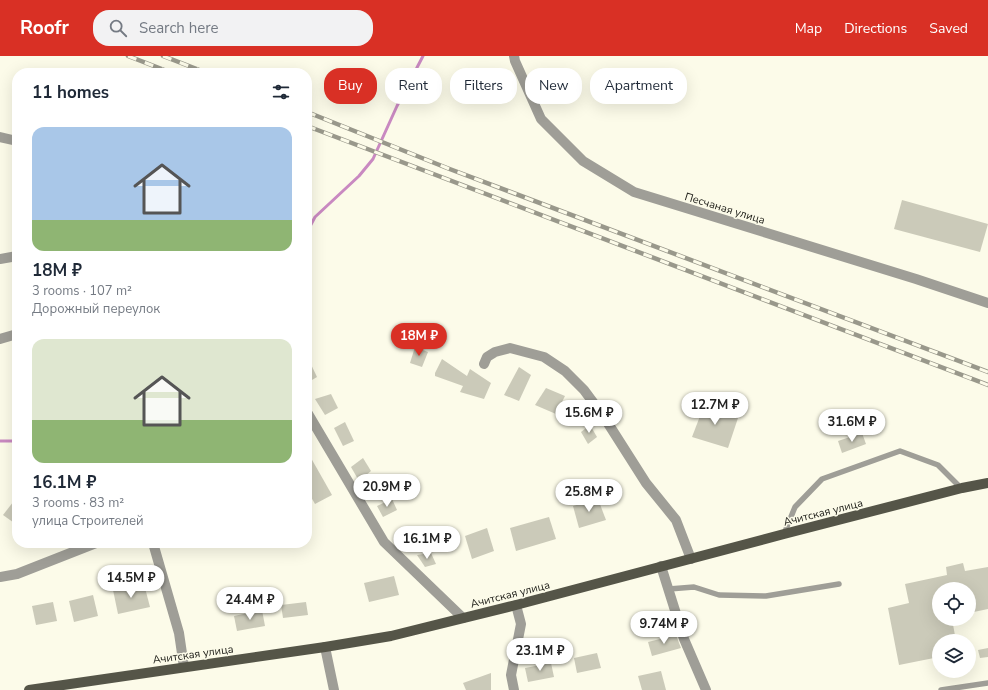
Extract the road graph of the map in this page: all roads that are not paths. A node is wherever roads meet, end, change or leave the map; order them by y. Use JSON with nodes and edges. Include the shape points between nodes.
{"nodes":[{"id":1,"x":514,"y":56,"type":"edge"},
{"id":2,"x":0,"y":137,"type":"edge"},
{"id":3,"x":12,"y":140,"type":"edge"},
{"id":4,"x":12,"y":257,"type":"edge"},
{"id":5,"x":0,"y":260,"type":"edge"},
{"id":6,"x":988,"y":303,"type":"edge"},
{"id":7,"x":12,"y":335,"type":"edge"},
{"id":8,"x":0,"y":339,"type":"edge"},
{"id":9,"x":484,"y":364,"type":"dead end"},
{"id":10,"x":312,"y":420,"type":"edge"},
{"id":11,"x":988,"y":483,"type":"edge"},
{"id":12,"x":962,"y":488,"type":"junction"},
{"id":13,"x":784,"y":534,"type":"junction"},
{"id":14,"x":83,"y":548,"type":"edge"},
{"id":15,"x":155,"y":548,"type":"edge"},
{"id":16,"x":691,"y":559,"type":"junction"},
{"id":17,"x":661,"y":566,"type":"junction"},
{"id":18,"x":0,"y":577,"type":"edge"},
{"id":19,"x":839,"y":584,"type":"dead end"},
{"id":20,"x":669,"y":590,"type":"junction"},
{"id":21,"x":516,"y":605,"type":"junction"},
{"id":22,"x":463,"y":618,"type":"junction"},
{"id":23,"x":325,"y":647,"type":"junction"},
{"id":24,"x":184,"y":667,"type":"junction"},
{"id":25,"x":988,"y":682,"type":"edge"},
{"id":26,"x":29,"y":690,"type":"edge"},
{"id":27,"x":334,"y":690,"type":"edge"},
{"id":28,"x":514,"y":690,"type":"edge"},
{"id":29,"x":706,"y":690,"type":"edge"},
{"id":30,"x":941,"y":690,"type":"edge"}],
"edges":[{"from":1,"to":6,"type":"street","name":"Песчаная улица","via":[[541,119],[583,162],[634,192]]},
{"from":2,"to":3,"type":"street"},
{"from":4,"to":5,"type":"street"},
{"from":7,"to":8,"type":"street"},
{"from":9,"to":16,"type":"street","via":[[487,357],[495,352],[510,348],[544,357],[565,371],[584,390],[646,483],[676,520]]},
{"from":10,"to":22,"type":"street","via":[[384,542]]},
{"from":11,"to":12,"type":"main road","name":"Ачитская улица"},
{"from":12,"to":13,"type":"main road","name":"Ачитская улица"},
{"from":12,"to":13,"type":"lane","via":[[938,465],[900,451],[822,479],[796,507]]},
{"from":13,"to":16,"type":"main road","name":"Ачитская улица"},
{"from":14,"to":18,"type":"street","via":[[17,574]]},
{"from":15,"to":24,"type":"street","via":[[179,633]]},
{"from":16,"to":17,"type":"main road","name":"Ачитская улица"},
{"from":17,"to":20,"type":"street"},
{"from":17,"to":21,"type":"main road","name":"Ачитская улица"},
{"from":19,"to":20,"type":"lane","via":[[766,596],[719,595],[694,587]]},
{"from":20,"to":29,"type":"street","via":[[684,639]]},
{"from":21,"to":22,"type":"main road","name":"Ачитская улица"},
{"from":21,"to":28,"type":"street","via":[[521,624],[511,675]]},
{"from":22,"to":23,"type":"main road","name":"Ачитская улица","via":[[391,636]]},
{"from":23,"to":24,"type":"main road","name":"Ачитская улица"},
{"from":23,"to":27,"type":"street"},
{"from":24,"to":26,"type":"main road","name":"Ачитская улица"},
{"from":25,"to":30,"type":"lane"}]}
